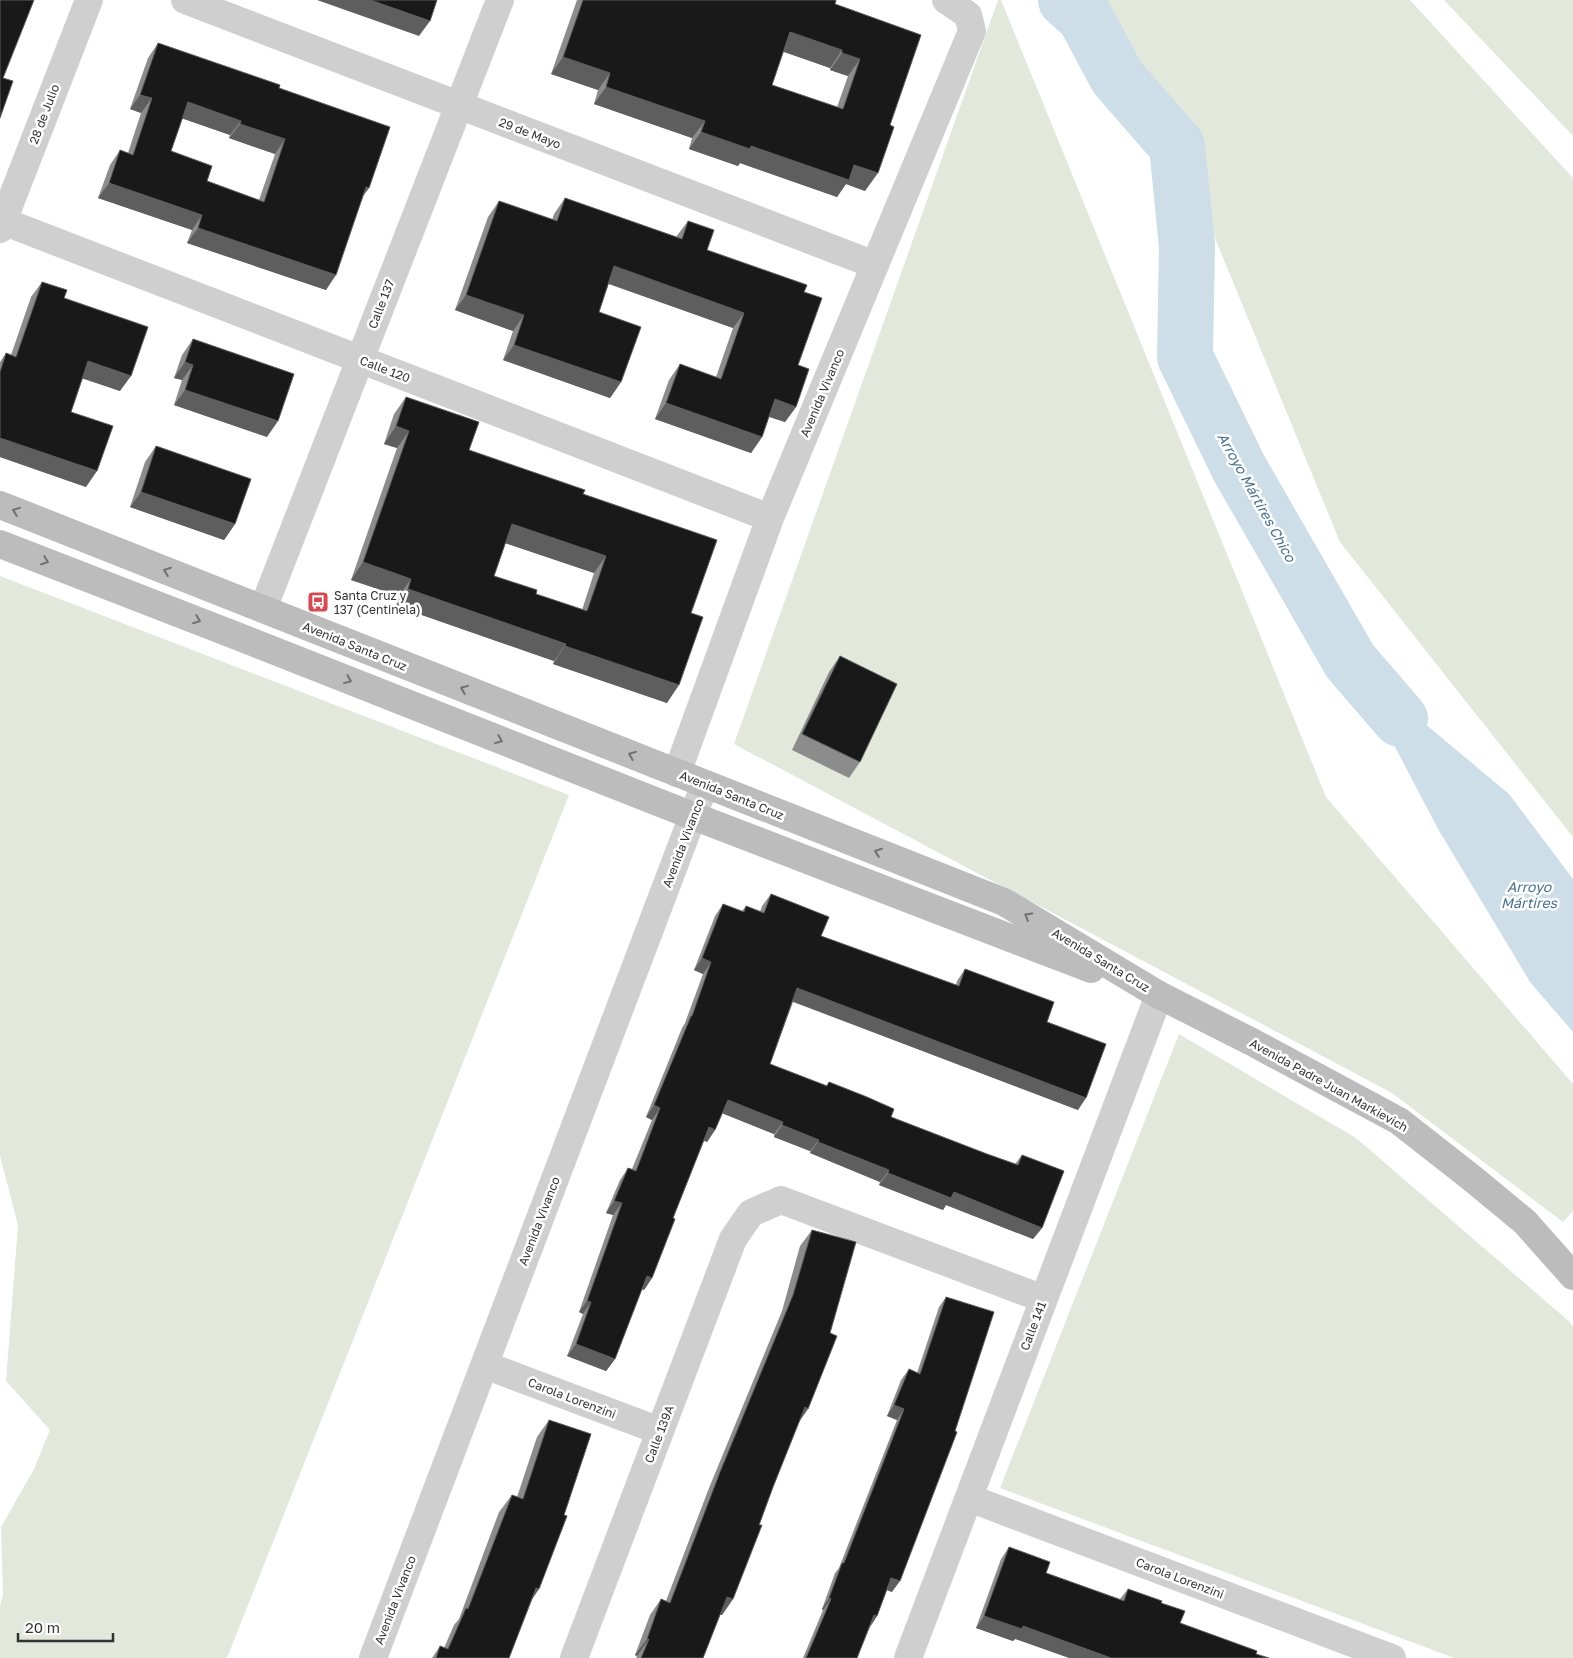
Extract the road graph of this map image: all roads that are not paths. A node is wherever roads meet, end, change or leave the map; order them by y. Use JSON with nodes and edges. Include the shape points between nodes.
{"nodes":[{"id":1,"x":89,"y":0,"type":"edge"},
{"id":2,"x":185,"y":0,"type":"edge"},
{"id":3,"x":500,"y":0,"type":"edge"},
{"id":4,"x":946,"y":0,"type":"edge"},
{"id":5,"x":459,"y":105,"type":"junction"},
{"id":6,"x":1,"y":223,"type":"edge"},
{"id":7,"x":875,"y":265,"type":"junction"},
{"id":8,"x":360,"y":359,"type":"junction"},
{"id":9,"x":0,"y":505,"type":"edge"},
{"id":10,"x":770,"y":518,"type":"junction"},
{"id":11,"x":0,"y":544,"type":"edge"},
{"id":12,"x":264,"y":608,"type":"junction"},
{"id":13,"x":677,"y":773,"type":"junction"},
{"id":14,"x":705,"y":784,"type":"junction"},
{"id":15,"x":692,"y":816,"type":"junction"},
{"id":16,"x":1159,"y":995,"type":"junction"},
{"id":17,"x":1573,"y":1276,"type":"edge"},
{"id":18,"x":1044,"y":1299,"type":"junction"},
{"id":19,"x":485,"y":1364,"type":"junction"},
{"id":20,"x":660,"y":1431,"type":"junction"},
{"id":21,"x":968,"y":1498,"type":"junction"},
{"id":22,"x":373,"y":1658,"type":"edge"},
{"id":23,"x":574,"y":1658,"type":"edge"},
{"id":24,"x":908,"y":1658,"type":"edge"},
{"id":25,"x":1392,"y":1658,"type":"edge"}],
"edges":[{"from":1,"to":6,"type":"street","name":"28 de Julio"},
{"from":2,"to":5,"type":"street","name":"29 de Mayo"},
{"from":3,"to":5,"type":"street","name":"Calle 137"},
{"from":4,"to":7,"type":"street","name":"Avenida Vivanco","via":[[968,15],[972,31]]},
{"from":5,"to":7,"type":"street","name":"29 de Mayo"},
{"from":5,"to":8,"type":"street","name":"Calle 137"},
{"from":6,"to":8,"type":"street","name":"Calle 120"},
{"from":7,"to":10,"type":"street","name":"Avenida Vivanco"},
{"from":8,"to":10,"type":"street","name":"Calle 120"},
{"from":8,"to":12,"type":"street","name":"Calle 137"},
{"from":12,"to":9,"type":"main road","name":"Avenida Santa Cruz","one_way":true},
{"from":10,"to":13,"type":"street","name":"Avenida Vivanco"},
{"from":11,"to":15,"type":"main road","name":"Avenida Santa Cruz","one_way":true},
{"from":13,"to":12,"type":"main road","name":"Avenida Santa Cruz","one_way":true},
{"from":13,"to":14,"type":"main road","name":"Avenida Santa Cruz"},
{"from":14,"to":15,"type":"street","name":"Avenida Vivanco"},
{"from":16,"to":14,"type":"main road","name":"Avenida Santa Cruz","one_way":true,"via":[[1004,902]]},
{"from":15,"to":16,"type":"main road","name":"Avenida Santa Cruz"},
{"from":15,"to":19,"type":"street","name":"Avenida Vivanco"},
{"from":16,"to":17,"type":"main road","name":"Avenida Padre Juan Markievich","via":[[1399,1121],[1525,1222]]},
{"from":16,"to":18,"type":"street","name":"Calle 141"},
{"from":18,"to":20,"type":"street","name":"Calle 139A","via":[[781,1200],[751,1213],[733,1239]]},
{"from":18,"to":21,"type":"street","name":"Calle 141"},
{"from":19,"to":20,"type":"street","name":"Carola Lorenzini"},
{"from":19,"to":22,"type":"street","name":"Avenida Vivanco"},
{"from":20,"to":23,"type":"street","name":"Calle 139A"},
{"from":21,"to":24,"type":"street","name":"Calle 141"},
{"from":21,"to":25,"type":"street","name":"Carola Lorenzini"}]}
